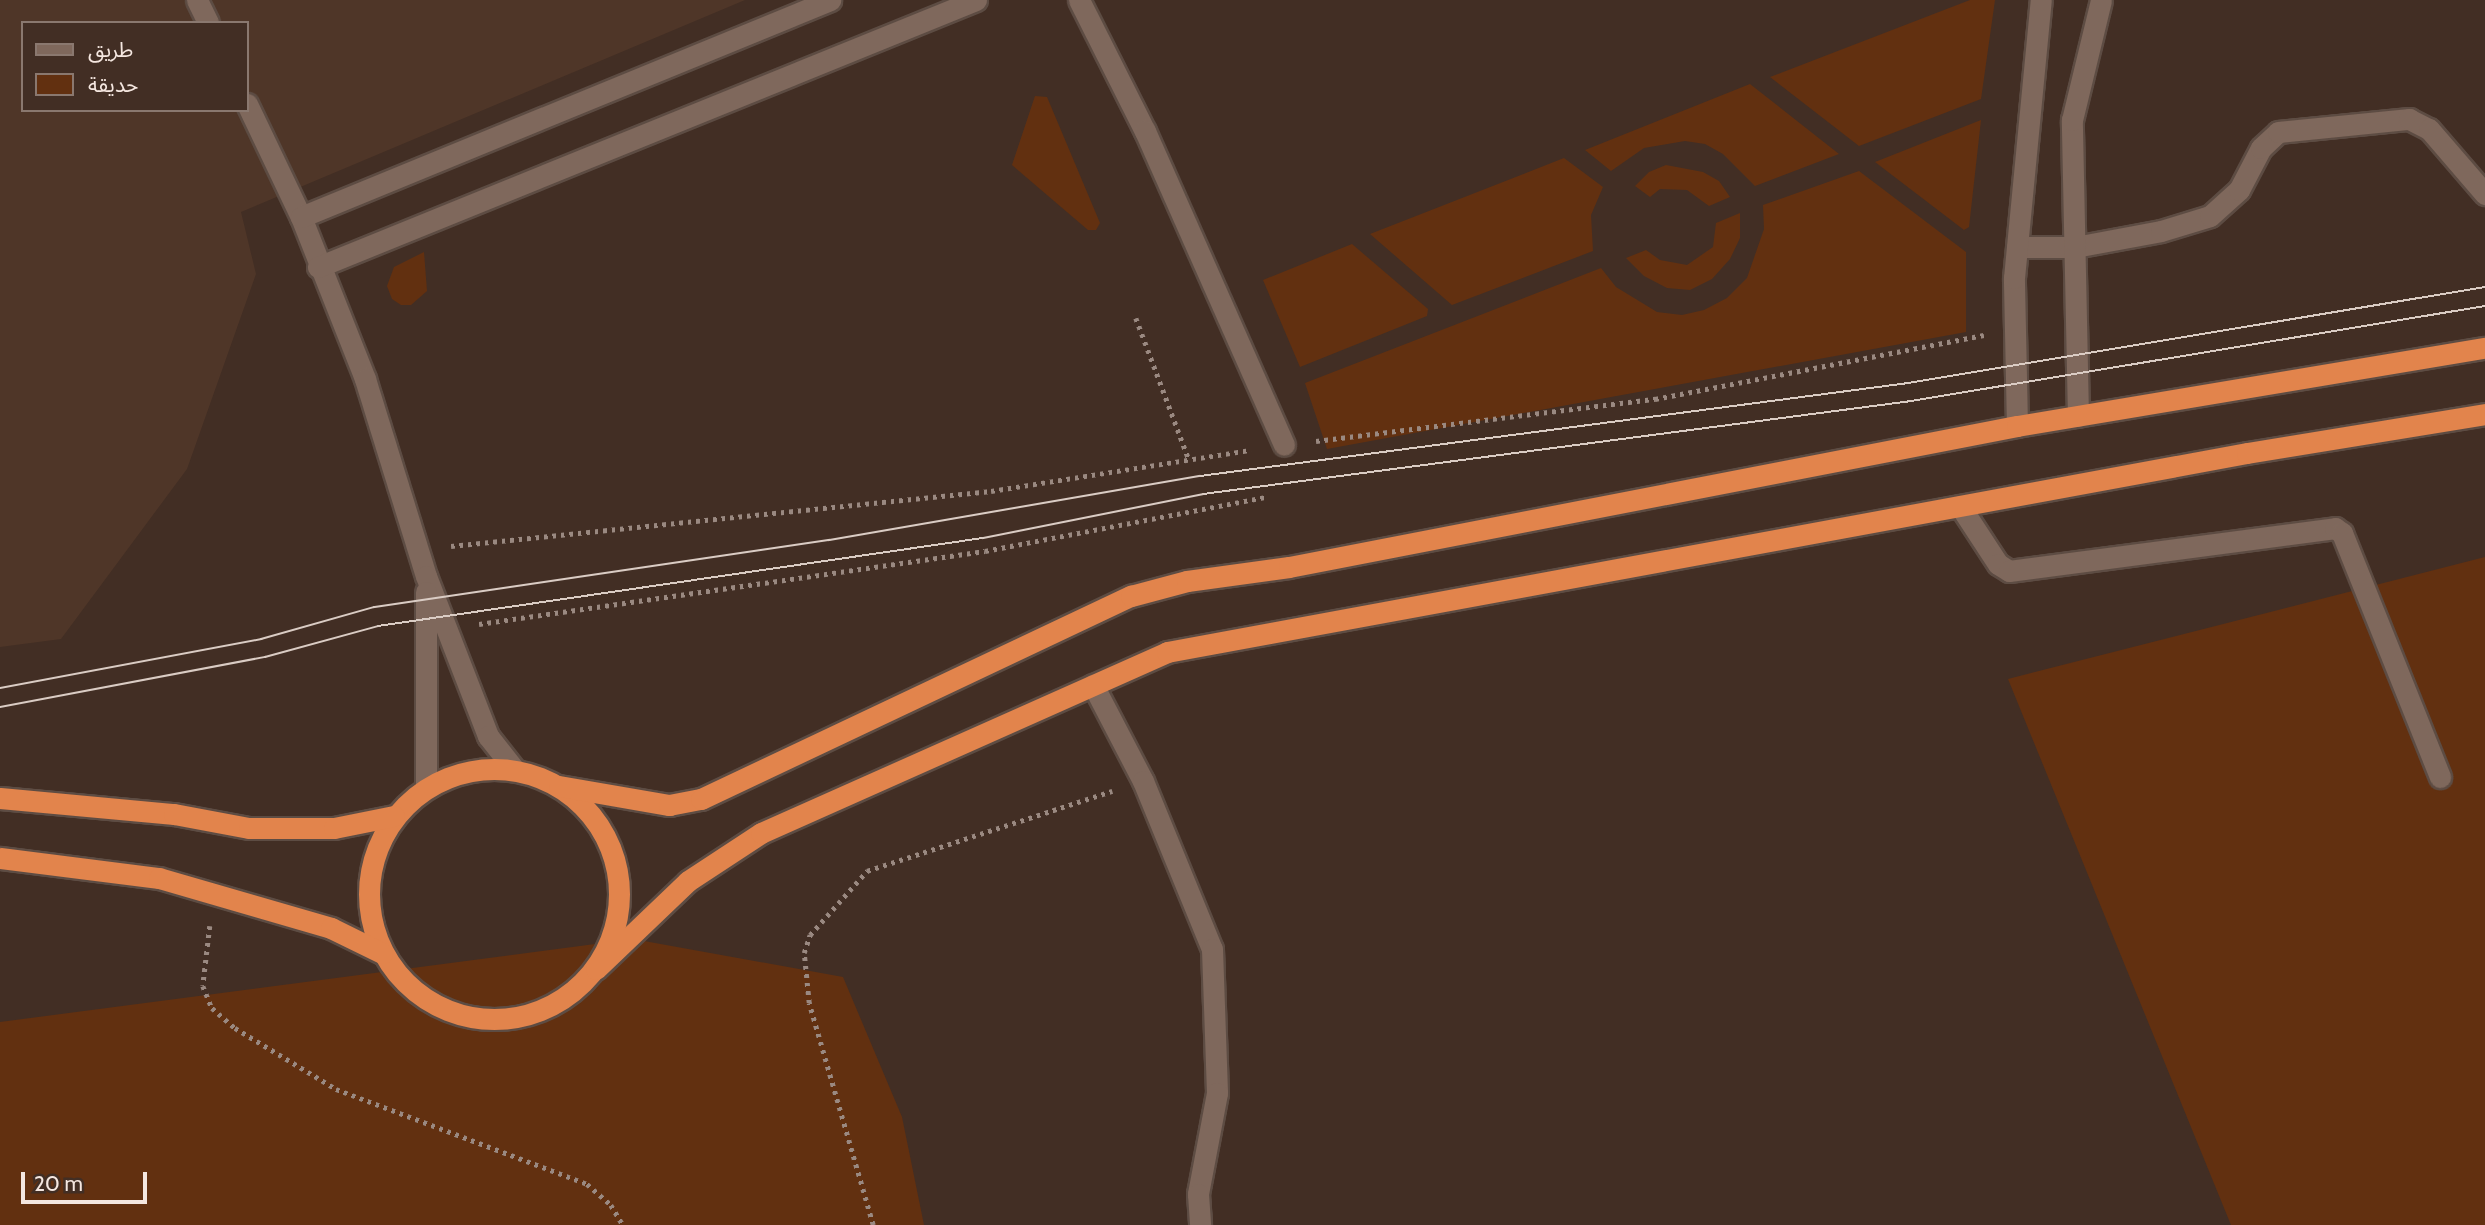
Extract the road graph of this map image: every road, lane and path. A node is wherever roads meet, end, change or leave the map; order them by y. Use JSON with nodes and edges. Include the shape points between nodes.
{"nodes":[{"id":1,"x":197,"y":0,"type":"edge"},
{"id":2,"x":830,"y":0,"type":"edge"},
{"id":3,"x":976,"y":0,"type":"edge"},
{"id":4,"x":1079,"y":0,"type":"edge"},
{"id":5,"x":2041,"y":0,"type":"edge"},
{"id":6,"x":2101,"y":0,"type":"edge"},
{"id":7,"x":207,"y":21,"type":"edge"},
{"id":8,"x":248,"y":106,"type":"edge"},
{"id":9,"x":2485,"y":194,"type":"edge"},
{"id":10,"x":301,"y":217,"type":"junction"},
{"id":11,"x":2017,"y":247,"type":"junction"},
{"id":12,"x":2075,"y":247,"type":"junction"},
{"id":13,"x":318,"y":267,"type":"junction"},
{"id":14,"x":1136,"y":318,"type":"dead end"},
{"id":15,"x":2015,"y":329,"type":"junction"},
{"id":16,"x":2485,"y":348,"type":"edge"},
{"id":17,"x":2485,"y":414,"type":"edge"},
{"id":18,"x":2078,"y":416,"type":"junction"},
{"id":19,"x":2017,"y":426,"type":"junction"},
{"id":20,"x":1283,"y":445,"type":"junction"},
{"id":21,"x":1189,"y":460,"type":"junction"},
{"id":22,"x":1265,"y":497,"type":"dead end"},
{"id":23,"x":1959,"y":506,"type":"junction"},
{"id":24,"x":419,"y":550,"type":"junction"},
{"id":25,"x":426,"y":576,"type":"junction"},
{"id":26,"x":447,"y":629,"type":"junction"},
{"id":27,"x":1093,"y":685,"type":"junction"},
{"id":28,"x":514,"y":769,"type":"junction"},
{"id":29,"x":2440,"y":777,"type":"dead end"},
{"id":30,"x":1143,"y":781,"type":"junction"},
{"id":31,"x":559,"y":786,"type":"junction"},
{"id":32,"x":426,"y":788,"type":"junction"},
{"id":33,"x":0,"y":798,"type":"edge"},
{"id":34,"x":394,"y":816,"type":"junction"},
{"id":35,"x":0,"y":858,"type":"edge"},
{"id":36,"x":213,"y":894,"type":"junction"},
{"id":37,"x":382,"y":953,"type":"junction"},
{"id":38,"x":596,"y":969,"type":"junction"},
{"id":39,"x":623,"y":1225,"type":"edge"},
{"id":40,"x":873,"y":1225,"type":"edge"},
{"id":41,"x":1200,"y":1225,"type":"edge"}],
"edges":[{"from":1,"to":7,"type":"street"},
{"from":2,"to":10,"type":"street"},
{"from":3,"to":13,"type":"street"},
{"from":4,"to":20,"type":"street","via":[[1146,131]]},
{"from":5,"to":11,"type":"street"},
{"from":6,"to":12,"type":"street","via":[[2072,120]]},
{"from":8,"to":10,"type":"street"},
{"from":9,"to":12,"type":"street","via":[[2429,130],[2409,119],[2278,132],[2261,148],[2239,190],[2210,216],[2161,232]]},
{"from":10,"to":13,"type":"street"},
{"from":11,"to":12,"type":"street"},
{"from":11,"to":15,"type":"street"},
{"from":12,"to":18,"type":"street"},
{"from":13,"to":24,"type":"street","via":[[365,379]]},
{"from":14,"to":21,"type":"path"},
{"from":15,"to":19,"type":"street"},
{"from":15,"to":20,"type":"path","via":[[1655,400]]},
{"from":16,"to":18,"type":"highway"},
{"from":17,"to":23,"type":"highway"},
{"from":18,"to":19,"type":"highway"},
{"from":19,"to":31,"type":"highway","via":[[1289,567],[1187,580],[1131,596],[701,799],[669,805]]},
{"from":20,"to":21,"type":"path"},
{"from":21,"to":24,"type":"path","via":[[990,491]]},
{"from":22,"to":26,"type":"path","via":[[985,551]]},
{"from":23,"to":27,"type":"highway","via":[[1167,652]]},
{"from":23,"to":29,"type":"street","via":[[1998,564],[2009,571],[2335,528],[2342,533]]},
{"from":24,"to":25,"type":"street"},
{"from":25,"to":26,"type":"street"},
{"from":25,"to":32,"type":"street"},
{"from":26,"to":28,"type":"street","via":[[488,736]]},
{"from":27,"to":30,"type":"street"},
{"from":27,"to":38,"type":"highway","via":[[761,833],[688,881]]},
{"from":28,"to":31,"type":"highway"},
{"from":28,"to":32,"type":"highway","via":[[466,771]]},
{"from":30,"to":40,"type":"path","via":[[867,871],[810,935],[804,953],[809,1003]]},
{"from":30,"to":41,"type":"street","via":[[1212,949],[1217,1093],[1198,1195]]},
{"from":31,"to":38,"type":"highway","via":[[597,822],[618,870],[618,922]]},
{"from":32,"to":34,"type":"highway"},
{"from":33,"to":34,"type":"highway","via":[[174,814],[248,828],[334,828]]},
{"from":34,"to":37,"type":"highway","via":[[374,854],[368,905]]},
{"from":35,"to":36,"type":"highway","via":[[159,878]]},
{"from":36,"to":37,"type":"highway","via":[[331,928]]},
{"from":36,"to":39,"type":"path","via":[[203,986],[212,1008],[235,1028],[336,1089],[587,1184],[611,1205]]},
{"from":37,"to":38,"type":"highway","via":[[414,991],[458,1015],[496,1021],[534,1014],[569,997]]}]}
